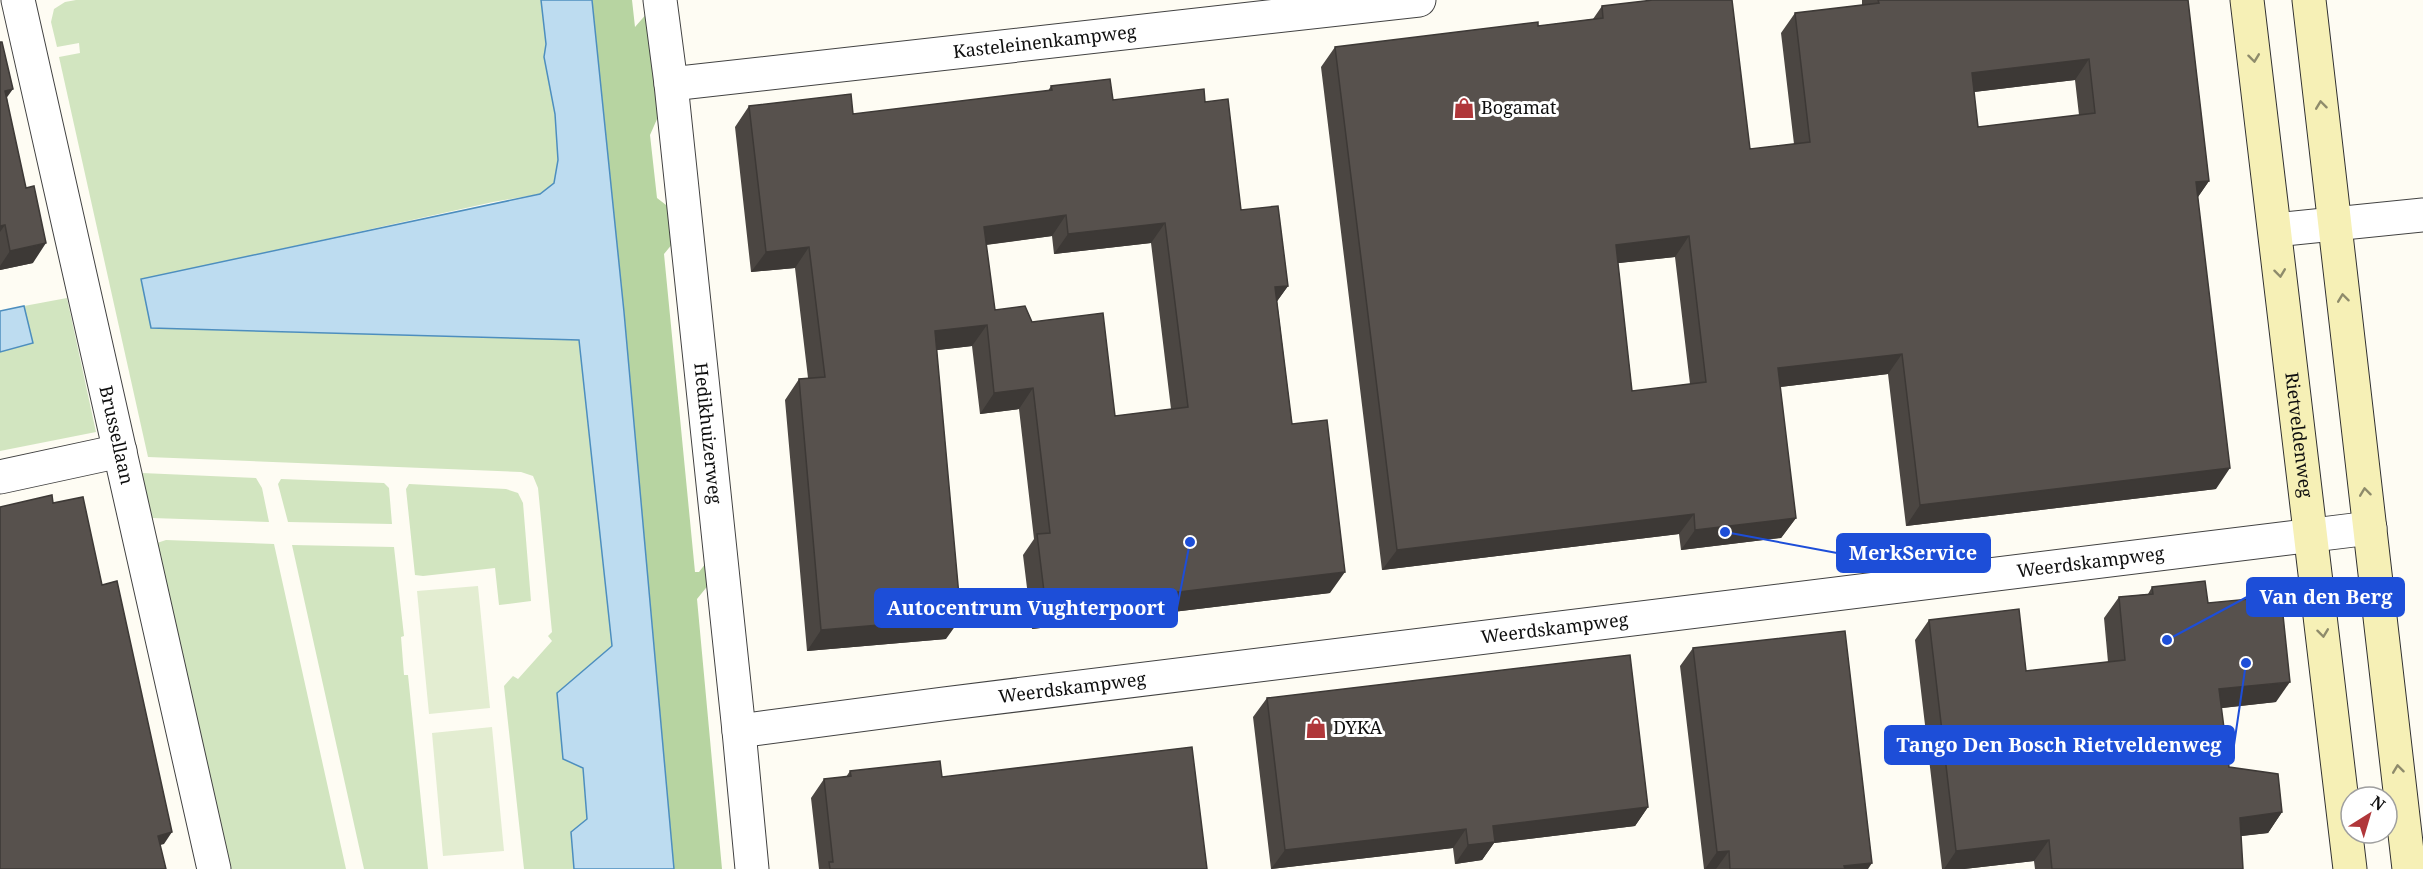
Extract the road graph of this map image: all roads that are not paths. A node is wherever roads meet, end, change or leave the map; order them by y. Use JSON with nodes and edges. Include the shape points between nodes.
{"nodes":[{"id":1,"x":18,"y":0,"type":"edge"},
{"id":2,"x":660,"y":0,"type":"edge"},
{"id":3,"x":1419,"y":0,"type":"edge"},
{"id":4,"x":2247,"y":0,"type":"edge"},
{"id":5,"x":2308,"y":0,"type":"edge"},
{"id":6,"x":671,"y":84,"type":"junction"},
{"id":7,"x":2423,"y":215,"type":"edge"},
{"id":8,"x":2334,"y":225,"type":"junction"},
{"id":9,"x":2275,"y":230,"type":"junction"},
{"id":10,"x":120,"y":451,"type":"junction"},
{"id":11,"x":0,"y":477,"type":"edge"},
{"id":12,"x":2370,"y":528,"type":"junction"},
{"id":13,"x":2311,"y":534,"type":"junction"},
{"id":14,"x":739,"y":731,"type":"junction"},
{"id":15,"x":214,"y":869,"type":"edge"},
{"id":16,"x":752,"y":869,"type":"edge"},
{"id":17,"x":2350,"y":869,"type":"edge"},
{"id":18,"x":2409,"y":869,"type":"edge"}],
"edges":[{"from":1,"to":10,"type":"street","name":"Brussellaan"},
{"from":2,"to":6,"type":"street","name":"Hedikhuizerweg"},
{"from":3,"to":6,"type":"street","name":"Kasteleinenkampweg"},
{"from":4,"to":9,"type":"main road","name":"Rietveldenweg","one_way":true},
{"from":8,"to":5,"type":"main road","one_way":true},
{"from":6,"to":14,"type":"street","name":"Hedikhuizerweg"},
{"from":7,"to":8,"type":"street"},
{"from":8,"to":9,"type":"street"},
{"from":12,"to":8,"type":"main road","one_way":true},
{"from":9,"to":13,"type":"main road","name":"Rietveldenweg","one_way":true},
{"from":10,"to":11,"type":"street"},
{"from":10,"to":15,"type":"street","name":"Brussellaan"},
{"from":12,"to":13,"type":"street","name":"Weerdskampweg"},
{"from":18,"to":12,"type":"main road","one_way":true},
{"from":13,"to":14,"type":"street","name":"Weerdskampweg"},
{"from":13,"to":17,"type":"main road","name":"Rietveldenweg","one_way":true},
{"from":14,"to":16,"type":"street","name":"Hedikhuizerweg"}]}
